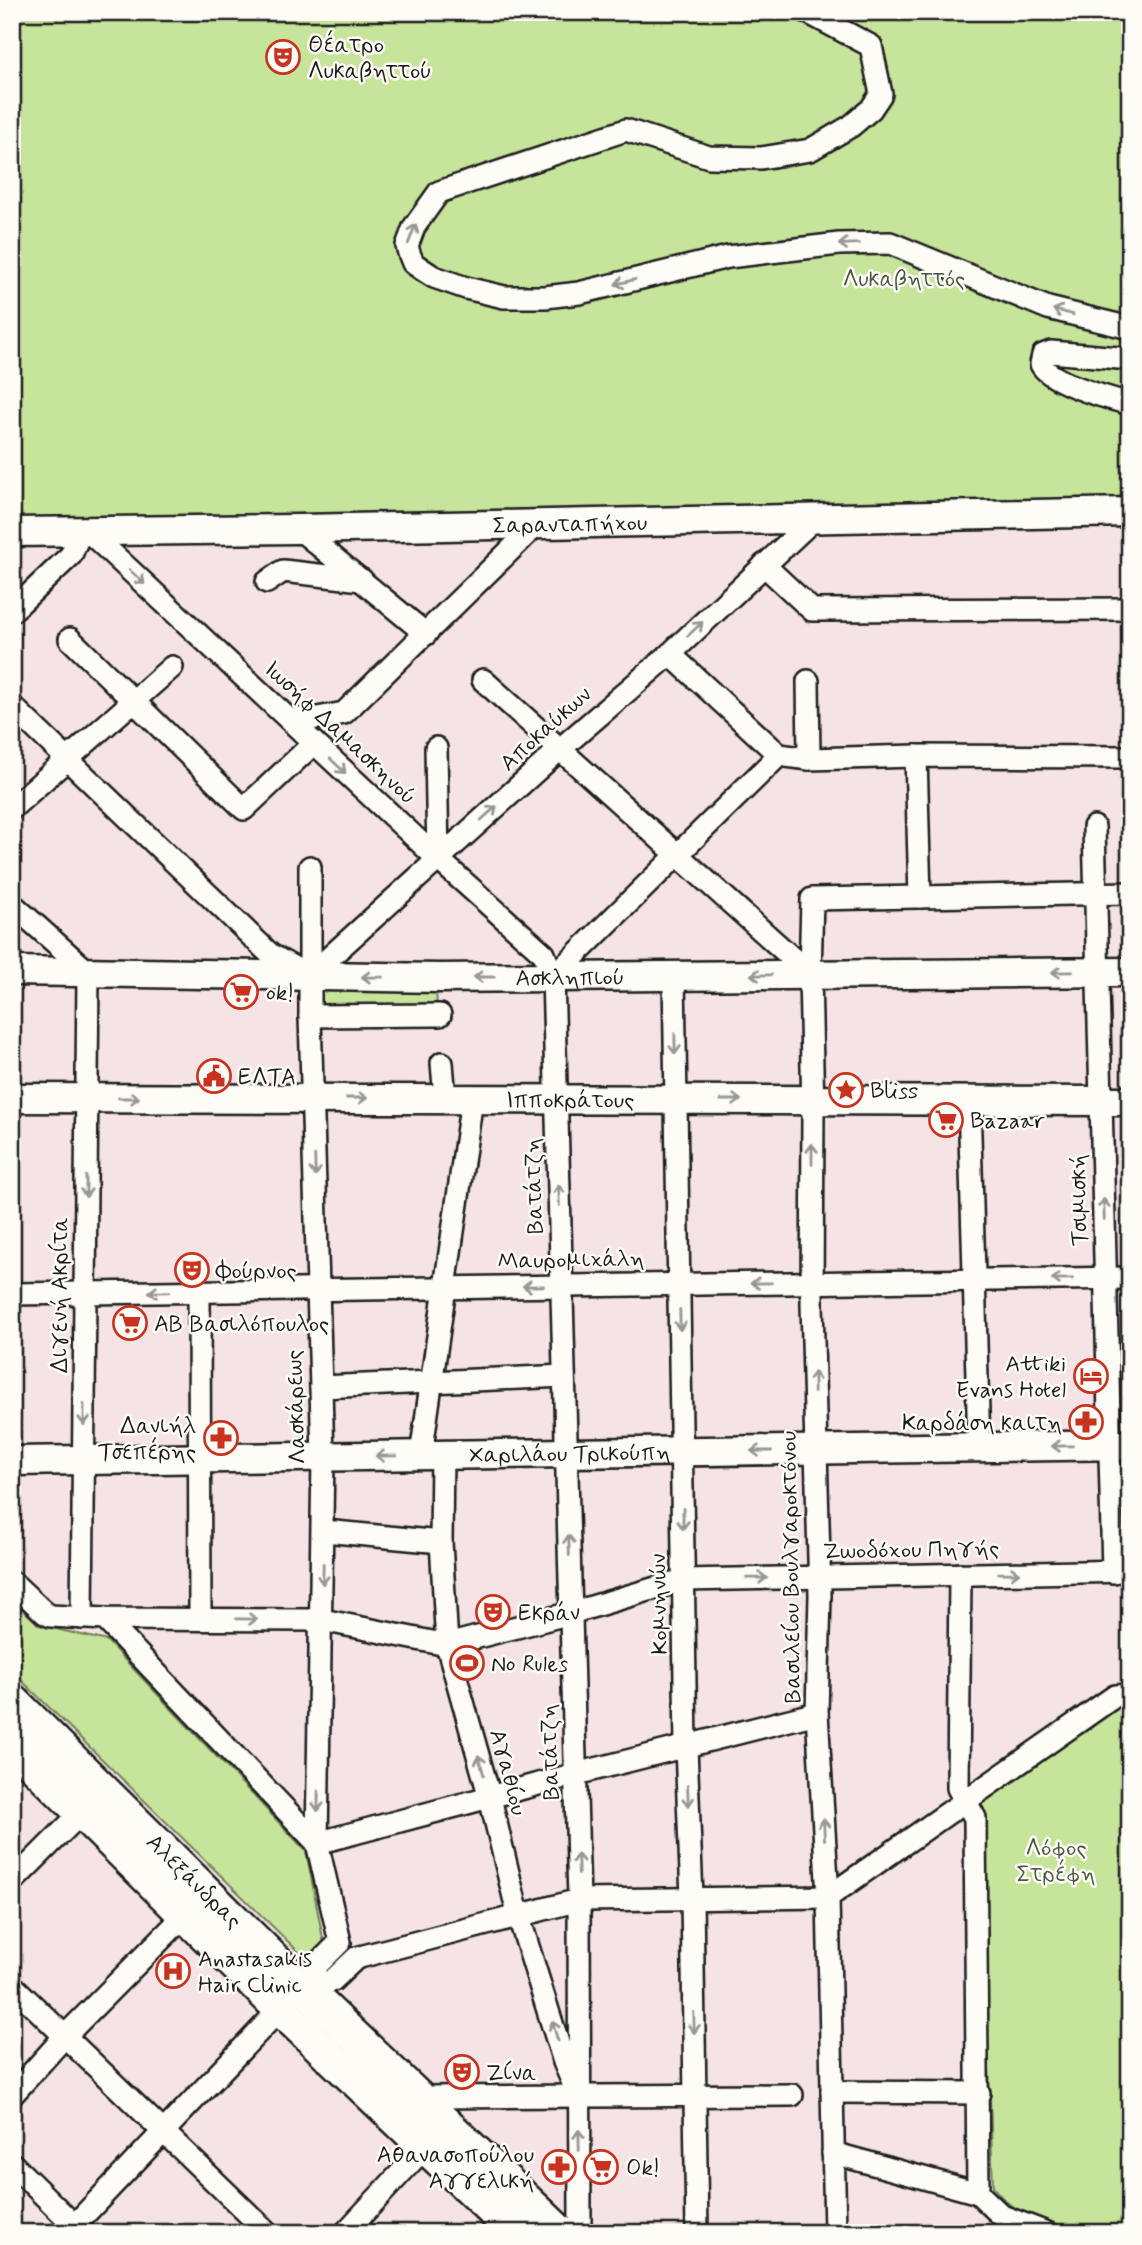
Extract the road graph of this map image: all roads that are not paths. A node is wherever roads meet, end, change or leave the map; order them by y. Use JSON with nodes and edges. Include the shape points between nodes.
{"nodes":[{"id":1,"x":807,"y":12,"type":"edge"},
{"id":2,"x":1130,"y":328,"type":"edge"},
{"id":3,"x":1130,"y":359,"type":"edge"},
{"id":4,"x":1130,"y":404,"type":"edge"},
{"id":5,"x":1130,"y":512,"type":"edge"},
{"id":6,"x":815,"y":518,"type":"junction"},
{"id":7,"x":537,"y":524,"type":"junction"},
{"id":8,"x":299,"y":529,"type":"junction"},
{"id":9,"x":84,"y":530,"type":"junction"},
{"id":10,"x":12,"y":532,"type":"edge"},
{"id":11,"x":764,"y":565,"type":"junction"},
{"id":12,"x":362,"y":580,"type":"junction"},
{"id":13,"x":267,"y":582,"type":"dead end"},
{"id":14,"x":1130,"y":609,"type":"edge"},
{"id":15,"x":12,"y":611,"type":"edge"},
{"id":16,"x":426,"y":634,"type":"junction"},
{"id":17,"x":70,"y":639,"type":"dead end"},
{"id":18,"x":670,"y":654,"type":"junction"},
{"id":19,"x":172,"y":667,"type":"dead end"},
{"id":20,"x":483,"y":680,"type":"dead end"},
{"id":21,"x":808,"y":681,"type":"dead end"},
{"id":22,"x":135,"y":700,"type":"junction"},
{"id":23,"x":12,"y":706,"type":"edge"},
{"id":24,"x":289,"y":719,"type":"junction"},
{"id":25,"x":314,"y":743,"type":"junction"},
{"id":26,"x":436,"y":748,"type":"dead end"},
{"id":27,"x":559,"y":750,"type":"junction"},
{"id":28,"x":779,"y":755,"type":"junction"},
{"id":29,"x":916,"y":756,"type":"junction"},
{"id":30,"x":1130,"y":757,"type":"edge"},
{"id":31,"x":68,"y":759,"type":"junction"},
{"id":32,"x":809,"y":759,"type":"junction"},
{"id":33,"x":12,"y":808,"type":"edge"},
{"id":34,"x":1094,"y":827,"type":"dead end"},
{"id":35,"x":676,"y":854,"type":"junction"},
{"id":36,"x":438,"y":859,"type":"junction"},
{"id":37,"x":310,"y":867,"type":"dead end"},
{"id":38,"x":1130,"y":893,"type":"edge"},
{"id":39,"x":1097,"y":894,"type":"junction"},
{"id":40,"x":920,"y":897,"type":"junction"},
{"id":41,"x":12,"y":904,"type":"edge"},
{"id":42,"x":12,"y":971,"type":"edge"},
{"id":43,"x":88,"y":972,"type":"junction"},
{"id":44,"x":1099,"y":972,"type":"junction"},
{"id":45,"x":1130,"y":972,"type":"edge"},
{"id":46,"x":810,"y":974,"type":"junction"},
{"id":47,"x":674,"y":975,"type":"junction"},
{"id":48,"x":309,"y":976,"type":"junction"},
{"id":49,"x":553,"y":977,"type":"junction"},
{"id":50,"x":440,"y":978,"type":"junction"},
{"id":51,"x":310,"y":1016,"type":"junction"},
{"id":52,"x":442,"y":1063,"type":"dead end"},
{"id":53,"x":12,"y":1098,"type":"edge"},
{"id":54,"x":87,"y":1098,"type":"junction"},
{"id":55,"x":314,"y":1098,"type":"junction"},
{"id":56,"x":458,"y":1099,"type":"junction"},
{"id":57,"x":556,"y":1099,"type":"junction"},
{"id":58,"x":676,"y":1100,"type":"junction"},
{"id":59,"x":812,"y":1100,"type":"junction"},
{"id":60,"x":969,"y":1100,"type":"junction"},
{"id":61,"x":1102,"y":1101,"type":"junction"},
{"id":62,"x":1130,"y":1101,"type":"edge"},
{"id":63,"x":1106,"y":1278,"type":"junction"},
{"id":64,"x":1130,"y":1278,"type":"edge"},
{"id":65,"x":974,"y":1280,"type":"junction"},
{"id":66,"x":812,"y":1282,"type":"junction"},
{"id":67,"x":680,"y":1284,"type":"junction"},
{"id":68,"x":562,"y":1286,"type":"junction"},
{"id":69,"x":445,"y":1287,"type":"junction"},
{"id":70,"x":317,"y":1289,"type":"junction"},
{"id":71,"x":199,"y":1291,"type":"junction"},
{"id":72,"x":85,"y":1293,"type":"junction"},
{"id":73,"x":12,"y":1294,"type":"edge"},
{"id":74,"x":564,"y":1376,"type":"junction"},
{"id":75,"x":431,"y":1382,"type":"junction"},
{"id":76,"x":321,"y":1387,"type":"junction"},
{"id":77,"x":1120,"y":1445,"type":"edge"},
{"id":78,"x":979,"y":1447,"type":"junction"},
{"id":79,"x":816,"y":1450,"type":"junction"},
{"id":80,"x":683,"y":1451,"type":"junction"},
{"id":81,"x":566,"y":1453,"type":"junction"},
{"id":82,"x":432,"y":1455,"type":"junction"},
{"id":83,"x":323,"y":1457,"type":"junction"},
{"id":84,"x":199,"y":1458,"type":"junction"},
{"id":85,"x":84,"y":1460,"type":"junction"},
{"id":86,"x":12,"y":1461,"type":"edge"},
{"id":87,"x":324,"y":1531,"type":"junction"},
{"id":88,"x":440,"y":1542,"type":"junction"},
{"id":89,"x":1121,"y":1571,"type":"edge"},
{"id":90,"x":960,"y":1574,"type":"junction"},
{"id":91,"x":820,"y":1577,"type":"junction"},
{"id":92,"x":683,"y":1580,"type":"junction"},
{"id":93,"x":12,"y":1582,"type":"edge"},
{"id":94,"x":571,"y":1613,"type":"junction"},
{"id":95,"x":82,"y":1618,"type":"junction"},
{"id":96,"x":200,"y":1618,"type":"junction"},
{"id":97,"x":105,"y":1619,"type":"junction"},
{"id":98,"x":321,"y":1620,"type":"junction"},
{"id":99,"x":447,"y":1645,"type":"junction"},
{"id":100,"x":1130,"y":1695,"type":"edge"},
{"id":101,"x":12,"y":1700,"type":"edge"},
{"id":102,"x":817,"y":1713,"type":"junction"},
{"id":103,"x":12,"y":1744,"type":"edge"},
{"id":104,"x":686,"y":1747,"type":"junction"},
{"id":105,"x":576,"y":1774,"type":"junction"},
{"id":106,"x":490,"y":1798,"type":"junction"},
{"id":107,"x":966,"y":1802,"type":"junction"},
{"id":108,"x":81,"y":1813,"type":"junction"},
{"id":109,"x":317,"y":1843,"type":"junction"},
{"id":110,"x":12,"y":1882,"type":"edge"},
{"id":111,"x":828,"y":1897,"type":"junction"},
{"id":112,"x":692,"y":1898,"type":"junction"},
{"id":113,"x":579,"y":1900,"type":"junction"},
{"id":114,"x":518,"y":1914,"type":"junction"},
{"id":115,"x":185,"y":1915,"type":"junction"},
{"id":116,"x":340,"y":1942,"type":"junction"},
{"id":117,"x":356,"y":1958,"type":"junction"},
{"id":118,"x":12,"y":1985,"type":"edge"},
{"id":119,"x":307,"y":1991,"type":"junction"},
{"id":120,"x":280,"y":2008,"type":"junction"},
{"id":121,"x":65,"y":2036,"type":"junction"},
{"id":122,"x":832,"y":2092,"type":"junction"},
{"id":123,"x":979,"y":2093,"type":"junction"},
{"id":124,"x":695,"y":2094,"type":"junction"},
{"id":125,"x":12,"y":2095,"type":"edge"},
{"id":126,"x":578,"y":2095,"type":"junction"},
{"id":127,"x":792,"y":2095,"type":"dead end"},
{"id":128,"x":418,"y":2097,"type":"junction"},
{"id":129,"x":164,"y":2132,"type":"junction"},
{"id":130,"x":425,"y":2147,"type":"junction"},
{"id":131,"x":833,"y":2153,"type":"junction"},
{"id":132,"x":12,"y":2164,"type":"edge"},
{"id":133,"x":978,"y":2193,"type":"junction"},
{"id":134,"x":75,"y":2230,"type":"edge"},
{"id":135,"x":268,"y":2233,"type":"edge"},
{"id":136,"x":345,"y":2233,"type":"edge"},
{"id":137,"x":516,"y":2233,"type":"edge"},
{"id":138,"x":561,"y":2233,"type":"edge"},
{"id":139,"x":580,"y":2233,"type":"edge"},
{"id":140,"x":697,"y":2233,"type":"edge"},
{"id":141,"x":835,"y":2233,"type":"edge"},
{"id":142,"x":1047,"y":2233,"type":"edge"}],
"edges":[{"from":2,"to":1,"type":"street","one_way":true,"via":[[1048,308],[898,246],[878,243],[728,257],[545,297],[504,297],[434,277],[413,262],[407,246],[410,235],[439,192],[626,130],[709,157],[761,158],[810,150],[851,127],[881,94],[871,46]]},
{"from":3,"to":4,"type":"street","via":[[1051,352],[1043,355],[1041,364],[1051,375]]},
{"from":5,"to":6,"type":"street","name":"Σαρανταπήχου"},
{"from":6,"to":7,"type":"street","name":"Σαρανταπήχου"},
{"from":6,"to":11,"type":"street","name":"Αποκαύκων"},
{"from":7,"to":8,"type":"street","name":"Σαρανταπήχου"},
{"from":7,"to":16,"type":"street"},
{"from":8,"to":9,"type":"street","name":"Σαρανταπήχου"},
{"from":8,"to":12,"type":"street"},
{"from":9,"to":10,"type":"street","name":"Σαρανταπήχου"},
{"from":9,"to":15,"type":"street","via":[[71,555]]},
{"from":9,"to":24,"type":"street","name":"Ιωσήφ Δαμασκηνού","one_way":true},
{"from":11,"to":14,"type":"street","via":[[812,610]]},
{"from":18,"to":11,"type":"street","name":"Αποκαύκων","one_way":true},
{"from":12,"to":13,"type":"street","via":[[282,571]]},
{"from":12,"to":16,"type":"street"},
{"from":16,"to":24,"type":"street","via":[[344,713]]},
{"from":17,"to":22,"type":"street"},
{"from":18,"to":27,"type":"street","name":"Αποκαύκων"},
{"from":18,"to":28,"type":"street"},
{"from":19,"to":22,"type":"street"},
{"from":20,"to":27,"type":"street"},
{"from":21,"to":32,"type":"street"},
{"from":22,"to":25,"type":"street","via":[[244,809]]},
{"from":22,"to":31,"type":"street"},
{"from":23,"to":31,"type":"street"},
{"from":24,"to":25,"type":"street","name":"Ιωσήφ Δαμασκηνού"},
{"from":25,"to":36,"type":"street","name":"Ιωσήφ Δαμασκηνού","one_way":true},
{"from":26,"to":36,"type":"street"},
{"from":27,"to":35,"type":"street"},
{"from":36,"to":27,"type":"street","name":"Αποκαύκων","one_way":true},
{"from":28,"to":32,"type":"street"},
{"from":28,"to":35,"type":"street"},
{"from":29,"to":30,"type":"street"},
{"from":29,"to":32,"type":"street"},
{"from":29,"to":40,"type":"street"},
{"from":31,"to":33,"type":"street"},
{"from":31,"to":48,"type":"street","via":[[271,955]]},
{"from":34,"to":39,"type":"street","name":"Τσιμισκή"},
{"from":35,"to":46,"type":"street"},
{"from":35,"to":49,"type":"street"},
{"from":36,"to":48,"type":"street","name":"Αποκαύκων"},
{"from":36,"to":49,"type":"street","name":"Ιωσήφ Δαμασκηνού","via":[[544,954]]},
{"from":37,"to":48,"type":"street","name":"Λασκάρεως"},
{"from":38,"to":39,"type":"street"},
{"from":39,"to":40,"type":"street"},
{"from":39,"to":44,"type":"street","name":"Τσιμισκή"},
{"from":40,"to":46,"type":"street","name":"Βασιλείου Βουλγαροκτόνου","via":[[812,900]]},
{"from":41,"to":43,"type":"street"},
{"from":42,"to":43,"type":"street","name":"Ασκληπιού"},
{"from":43,"to":48,"type":"street","name":"Ασκληπιού"},
{"from":43,"to":54,"type":"street","name":"Διγενή Ακρίτα"},
{"from":44,"to":45,"type":"street","name":"Ασκληπιού"},
{"from":44,"to":46,"type":"street","name":"Ασκληπιού","one_way":true},
{"from":44,"to":61,"type":"street","name":"Τσιμισκή"},
{"from":46,"to":47,"type":"street","name":"Ασκληπιού","one_way":true},
{"from":46,"to":59,"type":"street","name":"Βασιλείου Βουλγαροκτόνου"},
{"from":47,"to":49,"type":"street","name":"Ασκληπιού"},
{"from":47,"to":58,"type":"street","name":"Κομνηνών","one_way":true},
{"from":50,"to":48,"type":"street","name":"Ασκληπιού","one_way":true},
{"from":48,"to":51,"type":"street","name":"Λασκάρεως"},
{"from":49,"to":50,"type":"street","name":"Ασκληπιού","one_way":true},
{"from":49,"to":57,"type":"street","name":"Βατάτζη"},
{"from":50,"to":51,"type":"street","via":[[440,1020]]},
{"from":51,"to":55,"type":"street","name":"Λασκάρεως"},
{"from":52,"to":56,"type":"street","name":"Αγαθίου"},
{"from":53,"to":54,"type":"street","name":"Ιπποκράτους"},
{"from":54,"to":55,"type":"street","name":"Ιπποκράτους","one_way":true},
{"from":54,"to":72,"type":"street","name":"Διγενή Ακρίτα","one_way":true},
{"from":55,"to":56,"type":"street","name":"Ιπποκράτους","one_way":true},
{"from":55,"to":70,"type":"street","name":"Λασκάρεως","one_way":true},
{"from":56,"to":57,"type":"street","name":"Ιπποκράτους"},
{"from":56,"to":69,"type":"street","name":"Αγαθίου"},
{"from":57,"to":58,"type":"street","name":"Ιπποκράτους"},
{"from":68,"to":57,"type":"street","name":"Βατάτζη","one_way":true},
{"from":58,"to":59,"type":"street","name":"Ιπποκράτους","one_way":true},
{"from":58,"to":67,"type":"street","name":"Κομνηνών"},
{"from":59,"to":60,"type":"street","name":"Ιπποκράτους"},
{"from":66,"to":59,"type":"street","name":"Βασιλείου Βουλγαροκτόνου","one_way":true},
{"from":60,"to":61,"type":"street","name":"Ιπποκράτους"},
{"from":60,"to":65,"type":"street"},
{"from":61,"to":62,"type":"street","name":"Ιπποκράτους"},
{"from":63,"to":61,"type":"street","name":"Τσιμισκή","one_way":true},
{"from":63,"to":64,"type":"street","name":"Μαυρομιχάλη"},
{"from":63,"to":65,"type":"street","name":"Μαυρομιχάλη","one_way":true},
{"from":63,"to":77,"type":"street","name":"Τσιμισκή"},
{"from":65,"to":66,"type":"street","name":"Μαυρομιχάλη"},
{"from":65,"to":78,"type":"street"},
{"from":66,"to":67,"type":"street","name":"Μαυρομιχάλη","one_way":true},
{"from":79,"to":66,"type":"street","name":"Βασιλείου Βουλγαροκτόνου","one_way":true},
{"from":67,"to":68,"type":"street","name":"Μαυρομιχάλη"},
{"from":67,"to":80,"type":"street","name":"Κομνηνών","one_way":true},
{"from":68,"to":69,"type":"street","name":"Μαυρομιχάλη","one_way":true},
{"from":68,"to":74,"type":"street","name":"Βατάτζη"},
{"from":69,"to":70,"type":"street","name":"Μαυρομιχάλη"},
{"from":69,"to":75,"type":"street","name":"Αγαθίου"},
{"from":70,"to":71,"type":"street","name":"Μαυρομιχάλη"},
{"from":70,"to":76,"type":"street","name":"Λασκάρεως"},
{"from":71,"to":72,"type":"street","name":"Μαυρομιχάλη","one_way":true},
{"from":71,"to":84,"type":"street"},
{"from":72,"to":73,"type":"street","name":"Μαυρομιχάλη"},
{"from":72,"to":85,"type":"street","name":"Διγενή Ακρίτα","one_way":true},
{"from":74,"to":75,"type":"street"},
{"from":74,"to":81,"type":"street","name":"Βατάτζη"},
{"from":75,"to":76,"type":"street"},
{"from":75,"to":82,"type":"street","name":"Αγαθίου"},
{"from":76,"to":83,"type":"street","name":"Λασκάρεως"},
{"from":77,"to":78,"type":"street","name":"Χαριλάου Τρικούπη","one_way":true},
{"from":77,"to":89,"type":"street","name":"Τσιμισκή"},
{"from":78,"to":79,"type":"street","name":"Χαριλάου Τρικούπη"},
{"from":79,"to":80,"type":"street","name":"Χαριλάου Τρικούπη","one_way":true},
{"from":79,"to":91,"type":"street","name":"Βασιλείου Βουλγαροκτόνου"},
{"from":80,"to":81,"type":"street","name":"Χαριλάου Τρικούπη"},
{"from":80,"to":92,"type":"street","name":"Κομνηνών","one_way":true},
{"from":81,"to":82,"type":"street","name":"Χαριλάου Τρικούπη"},
{"from":94,"to":81,"type":"street","name":"Βατάτζη","one_way":true},
{"from":82,"to":83,"type":"street","name":"Χαριλάου Τρικούπη","one_way":true},
{"from":82,"to":88,"type":"street","name":"Αγαθίου"},
{"from":83,"to":84,"type":"street","name":"Χαριλάου Τρικούπη"},
{"from":83,"to":87,"type":"street","name":"Λασκάρεως"},
{"from":84,"to":85,"type":"street","name":"Χαριλάου Τρικούπη"},
{"from":84,"to":96,"type":"street"},
{"from":85,"to":86,"type":"street","name":"Χαριλάου Τρικούπη"},
{"from":85,"to":95,"type":"street","name":"Διγενή Ακρίτα"},
{"from":87,"to":88,"type":"street"},
{"from":87,"to":98,"type":"street","name":"Λασκάρεως","one_way":true},
{"from":88,"to":99,"type":"street","name":"Αγαθίου"},
{"from":90,"to":89,"type":"street","name":"Ζωοδόχου Πηγής","one_way":true},
{"from":90,"to":91,"type":"street","name":"Ζωοδόχου Πηγής"},
{"from":90,"to":107,"type":"street","via":[[958,1788]]},
{"from":92,"to":91,"type":"street","name":"Ζωοδόχου Πηγής","one_way":true},
{"from":91,"to":102,"type":"street","name":"Βασιλείου Βουλγαροκτόνου"},
{"from":92,"to":94,"type":"street","name":"Ζωοδόχου Πηγής"},
{"from":92,"to":104,"type":"street","name":"Κομνηνών"},
{"from":93,"to":95,"type":"street","via":[[45,1613]]},
{"from":94,"to":99,"type":"street","name":"Ζωοδόχου Πηγής"},
{"from":94,"to":105,"type":"street","name":"Βατάτζη"},
{"from":95,"to":97,"type":"street"},
{"from":96,"to":97,"type":"street"},
{"from":96,"to":98,"type":"street","one_way":true},
{"from":97,"to":109,"type":"street"},
{"from":98,"to":99,"type":"street"},
{"from":98,"to":109,"type":"street","name":"Λασκάρεως","one_way":true},
{"from":106,"to":99,"type":"street","name":"Αγαθίου","one_way":true},
{"from":100,"to":107,"type":"street","via":[[1115,1696]]},
{"from":101,"to":119,"type":"main road","name":"Αλεξάνδρας"},
{"from":102,"to":104,"type":"street"},
{"from":111,"to":102,"type":"street","name":"Βασιλείου Βουλγαροκτόνου","one_way":true},
{"from":103,"to":108,"type":"main road","name":"Αλεξάνδρας"},
{"from":104,"to":105,"type":"street"},
{"from":104,"to":112,"type":"street","name":"Κομνηνών","one_way":true},
{"from":105,"to":106,"type":"street"},
{"from":113,"to":105,"type":"street","name":"Βατάτζη","one_way":true},
{"from":106,"to":109,"type":"street"},
{"from":106,"to":114,"type":"street","name":"Αγαθίου"},
{"from":107,"to":111,"type":"street"},
{"from":107,"to":123,"type":"street","via":[[975,1818]]},
{"from":108,"to":110,"type":"street"},
{"from":108,"to":115,"type":"main road","name":"Αλεξάνδρας"},
{"from":109,"to":116,"type":"street","name":"Λασκάρεως"},
{"from":111,"to":112,"type":"street"},
{"from":111,"to":122,"type":"street","name":"Βασιλείου Βουλγαροκτόνου"},
{"from":112,"to":113,"type":"street"},
{"from":112,"to":124,"type":"street","name":"Κομνηνών","one_way":true},
{"from":113,"to":114,"type":"street"},
{"from":113,"to":126,"type":"street","name":"Βατάτζη"},
{"from":114,"to":117,"type":"street"},
{"from":126,"to":114,"type":"street","name":"Αγαθίου","one_way":true},
{"from":115,"to":120,"type":"main road","name":"Αλεξάνδρας"},
{"from":115,"to":121,"type":"street"},
{"from":116,"to":117,"type":"street"},
{"from":116,"to":119,"type":"street","via":[[317,1965]]},
{"from":117,"to":119,"type":"street","via":[[333,1980]]},
{"from":118,"to":121,"type":"street"},
{"from":119,"to":120,"type":"street"},
{"from":119,"to":128,"type":"main road","name":"Αλεξάνδρας"},
{"from":120,"to":129,"type":"street"},
{"from":120,"to":130,"type":"main road","name":"Αλεξάνδρας"},
{"from":121,"to":125,"type":"street"},
{"from":121,"to":129,"type":"street"},
{"from":122,"to":123,"type":"street"},
{"from":122,"to":131,"type":"street","name":"Βασιλείου Βουλγαροκτόνου"},
{"from":123,"to":133,"type":"street"},
{"from":124,"to":126,"type":"street"},
{"from":124,"to":127,"type":"street"},
{"from":124,"to":140,"type":"street","name":"Κομνηνών"},
{"from":126,"to":128,"type":"street"},
{"from":139,"to":126,"type":"street","name":"Βατάτζη","one_way":true},
{"from":128,"to":138,"type":"main road","name":"Αλεξάνδρας"},
{"from":129,"to":134,"type":"street"},
{"from":129,"to":135,"type":"street"},
{"from":130,"to":136,"type":"street"},
{"from":130,"to":137,"type":"main road","name":"Αλεξάνδρας"},
{"from":131,"to":133,"type":"street"},
{"from":131,"to":141,"type":"street","name":"Βασιλείου Βουλγαροκτόνου"},
{"from":132,"to":134,"type":"street"},
{"from":133,"to":142,"type":"street","via":[[1002,2216]]}]}
